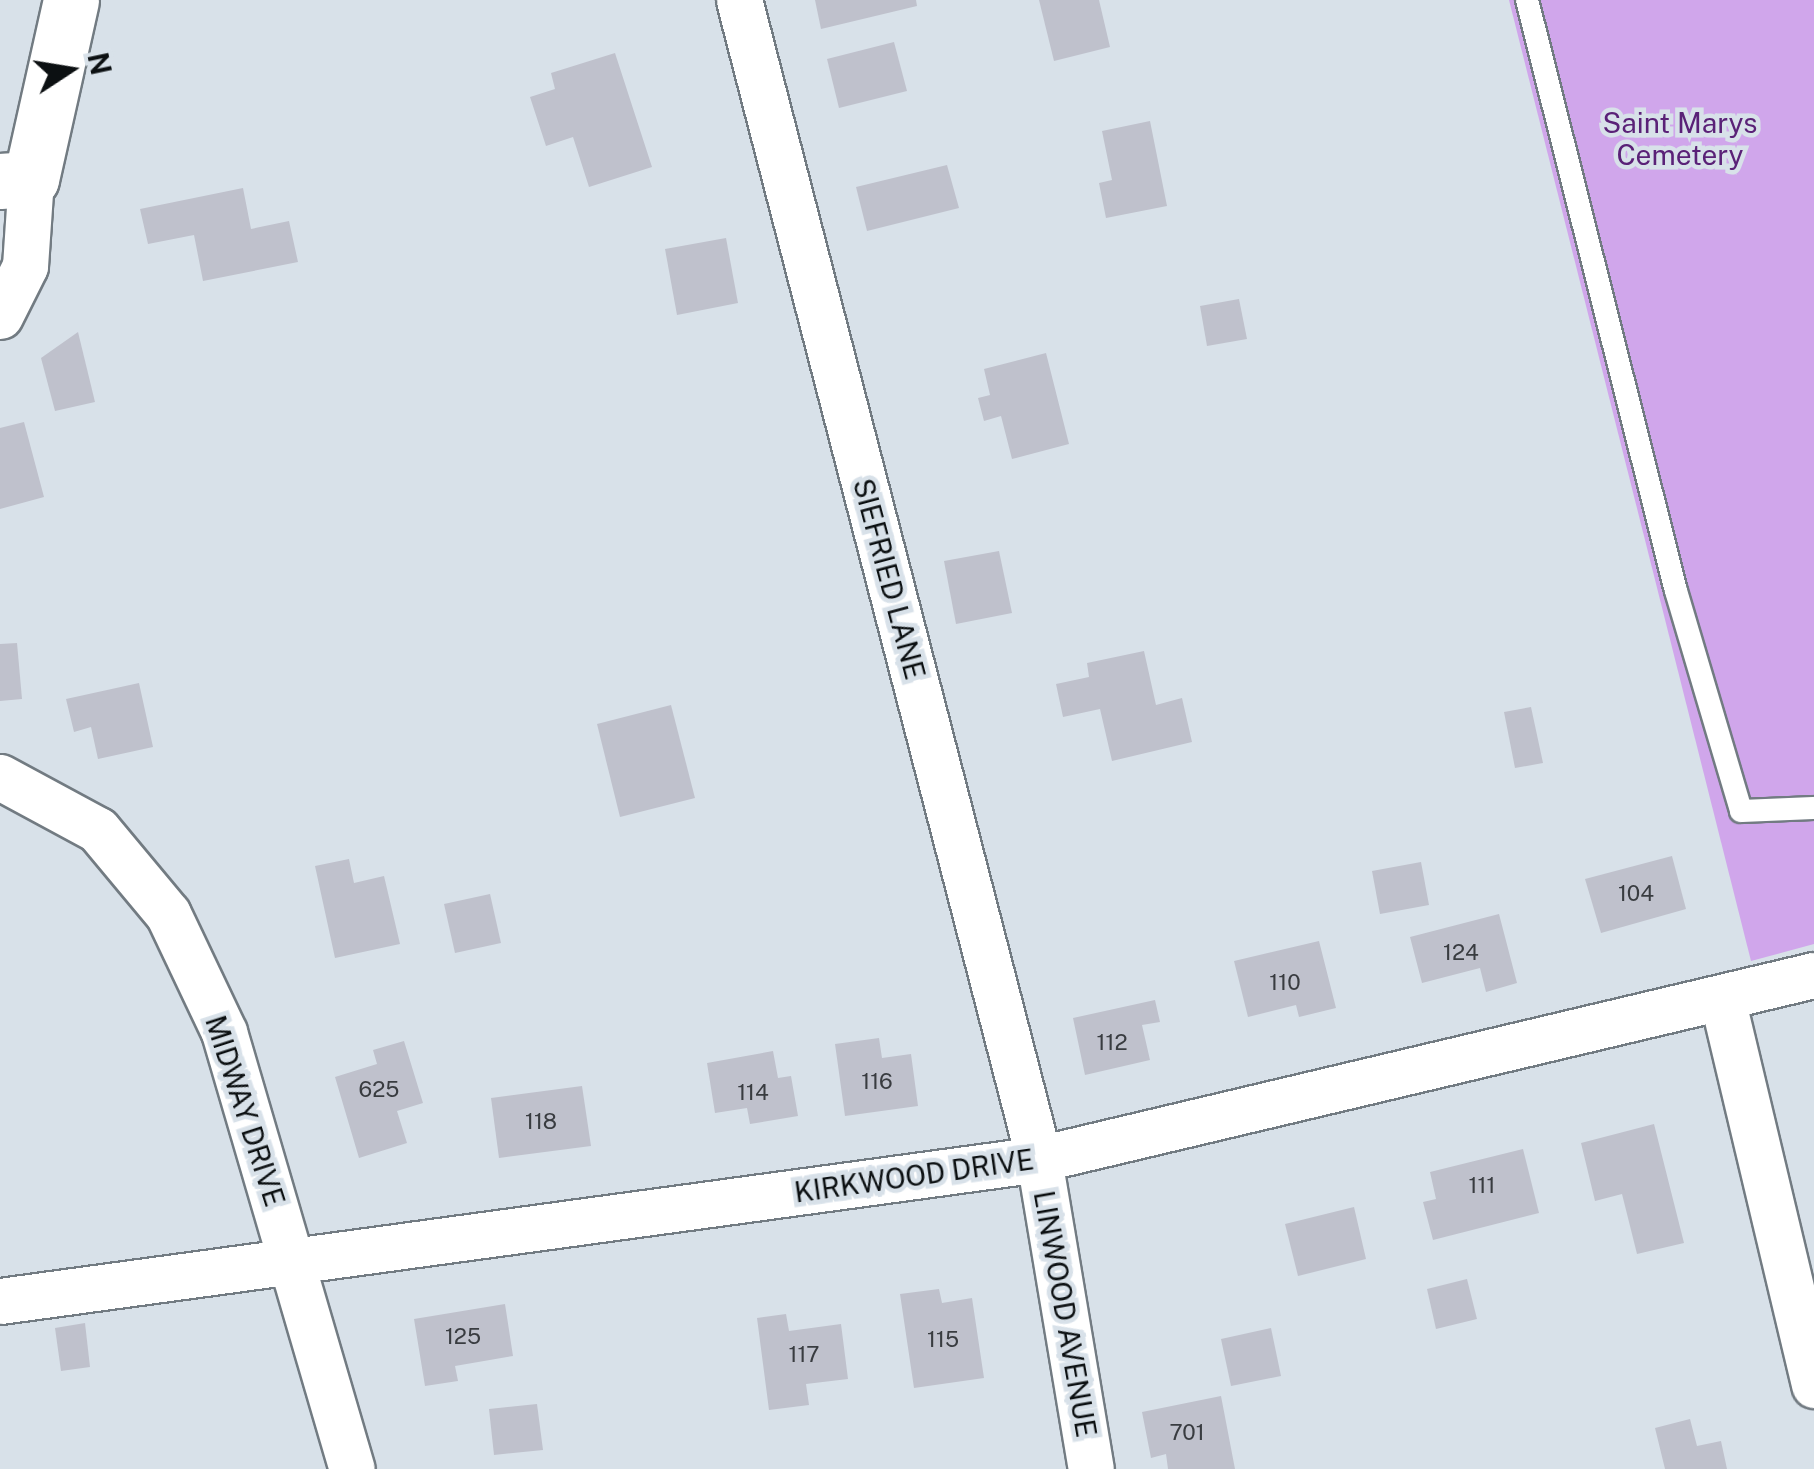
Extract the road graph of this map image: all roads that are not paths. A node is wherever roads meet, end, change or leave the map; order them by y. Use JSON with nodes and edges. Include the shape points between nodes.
{"nodes":[{"id":1,"x":71,"y":0,"type":"edge"},
{"id":2,"x":738,"y":0,"type":"edge"},
{"id":3,"x":1527,"y":0,"type":"edge"},
{"id":4,"x":16,"y":180,"type":"edge"},
{"id":5,"x":0,"y":316,"type":"edge"},
{"id":6,"x":0,"y":777,"type":"edge"},
{"id":7,"x":1814,"y":808,"type":"edge"},
{"id":8,"x":1814,"y":975,"type":"edge"},
{"id":9,"x":1722,"y":998,"type":"junction"},
{"id":10,"x":1039,"y":1159,"type":"junction"},
{"id":11,"x":294,"y":1266,"type":"junction"},
{"id":12,"x":0,"y":1301,"type":"edge"},
{"id":13,"x":1814,"y":1385,"type":"edge"},
{"id":14,"x":352,"y":1469,"type":"edge"},
{"id":15,"x":1091,"y":1469,"type":"edge"}],
"edges":[{"from":1,"to":4,"type":"street"},
{"from":2,"to":10,"type":"street","name":"SIEFRIED LANE"},
{"from":3,"to":7,"type":"lane","via":[[1676,590],[1741,811]]},
{"from":4,"to":5,"type":"street","via":[[25,266]]},
{"from":6,"to":11,"type":"street","name":"MIDWAY DRIVE","via":[[20,782],[98,830],[168,914],[224,1032]]},
{"from":8,"to":9,"type":"street","name":"KIRKWOOD DRIVE"},
{"from":9,"to":10,"type":"street","name":"KIRKWOOD DRIVE"},
{"from":9,"to":13,"type":"street"},
{"from":10,"to":11,"type":"street","name":"KIRKWOOD DRIVE"},
{"from":10,"to":15,"type":"street","name":"LINWOOD AVENUE"},
{"from":11,"to":12,"type":"street","name":"KIRKWOOD DRIVE"},
{"from":11,"to":14,"type":"street","name":"MIDWAY DRIVE"}]}
